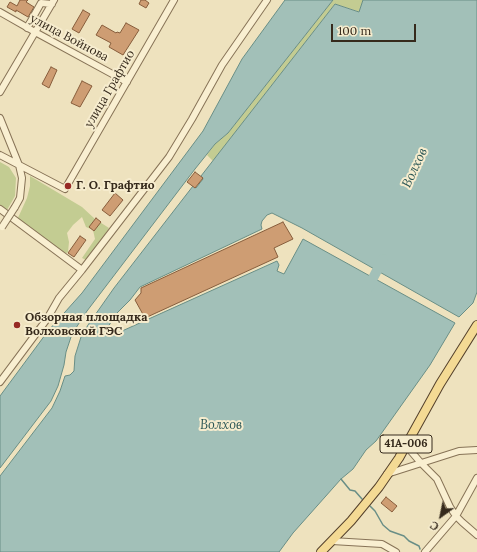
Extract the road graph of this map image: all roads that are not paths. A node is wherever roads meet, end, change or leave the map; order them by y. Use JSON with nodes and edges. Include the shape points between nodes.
{"nodes":[{"id":1,"x":174,"y":0,"type":"edge"},
{"id":2,"x":267,"y":0,"type":"edge"},
{"id":3,"x":53,"y":2,"type":"edge"},
{"id":4,"x":0,"y":12,"type":"edge"},
{"id":5,"x":27,"y":28,"type":"junction"},
{"id":6,"x":35,"y":32,"type":"junction"},
{"id":7,"x":127,"y":82,"type":"junction"},
{"id":8,"x":0,"y":92,"type":"edge"},
{"id":9,"x":0,"y":118,"type":"edge"},
{"id":10,"x":0,"y":155,"type":"edge"},
{"id":11,"x":19,"y":166,"type":"junction"},
{"id":12,"x":0,"y":209,"type":"edge"},
{"id":13,"x":1,"y":228,"type":"edge"},
{"id":14,"x":82,"y":270,"type":"junction"},
{"id":15,"x":477,"y":325,"type":"edge"},
{"id":16,"x":0,"y":382,"type":"edge"},
{"id":17,"x":406,"y":443,"type":"junction"},
{"id":18,"x":477,"y":450,"type":"edge"},
{"id":19,"x":421,"y":464,"type":"junction"},
{"id":20,"x":387,"y":474,"type":"junction"},
{"id":21,"x":477,"y":478,"type":"edge"},
{"id":22,"x":456,"y":516,"type":"junction"},
{"id":23,"x":477,"y":535,"type":"edge"},
{"id":24,"x":332,"y":541,"type":"junction"},
{"id":25,"x":321,"y":552,"type":"edge"},
{"id":26,"x":396,"y":552,"type":"edge"},
{"id":27,"x":425,"y":552,"type":"edge"}],
"edges":[{"from":1,"to":7,"type":"street","name":"улица Графтио"},
{"from":2,"to":14,"type":"street","via":[[222,65],[168,157]]},
{"from":3,"to":5,"type":"street","via":[[42,3]]},
{"from":3,"to":6,"type":"street"},
{"from":4,"to":5,"type":"street","name":"улица Войнова"},
{"from":5,"to":6,"type":"street","name":"улица Войнова"},
{"from":6,"to":7,"type":"street","name":"улица Войнова"},
{"from":6,"to":8,"type":"street"},
{"from":7,"to":11,"type":"street","name":"улица Графтио","via":[[64,190]]},
{"from":9,"to":11,"type":"street"},
{"from":10,"to":11,"type":"street"},
{"from":11,"to":13,"type":"street","bridge":true,"via":[[22,178],[20,198]]},
{"from":12,"to":14,"type":"street"},
{"from":14,"to":16,"type":"street"},
{"from":15,"to":17,"type":"main road","number":"41А-006"},
{"from":17,"to":19,"type":"street"},
{"from":17,"to":20,"type":"main road","number":"41А-006"},
{"from":18,"to":19,"type":"street","via":[[459,451]]},
{"from":19,"to":20,"type":"street"},
{"from":19,"to":22,"type":"street","via":[[437,478]]},
{"from":20,"to":24,"type":"main road","number":"41А-006"},
{"from":21,"to":22,"type":"street"},
{"from":22,"to":23,"type":"street"},
{"from":22,"to":27,"type":"street"},
{"from":24,"to":25,"type":"main road","number":"41А-006"},
{"from":24,"to":26,"type":"street","via":[[382,544]]}]}
